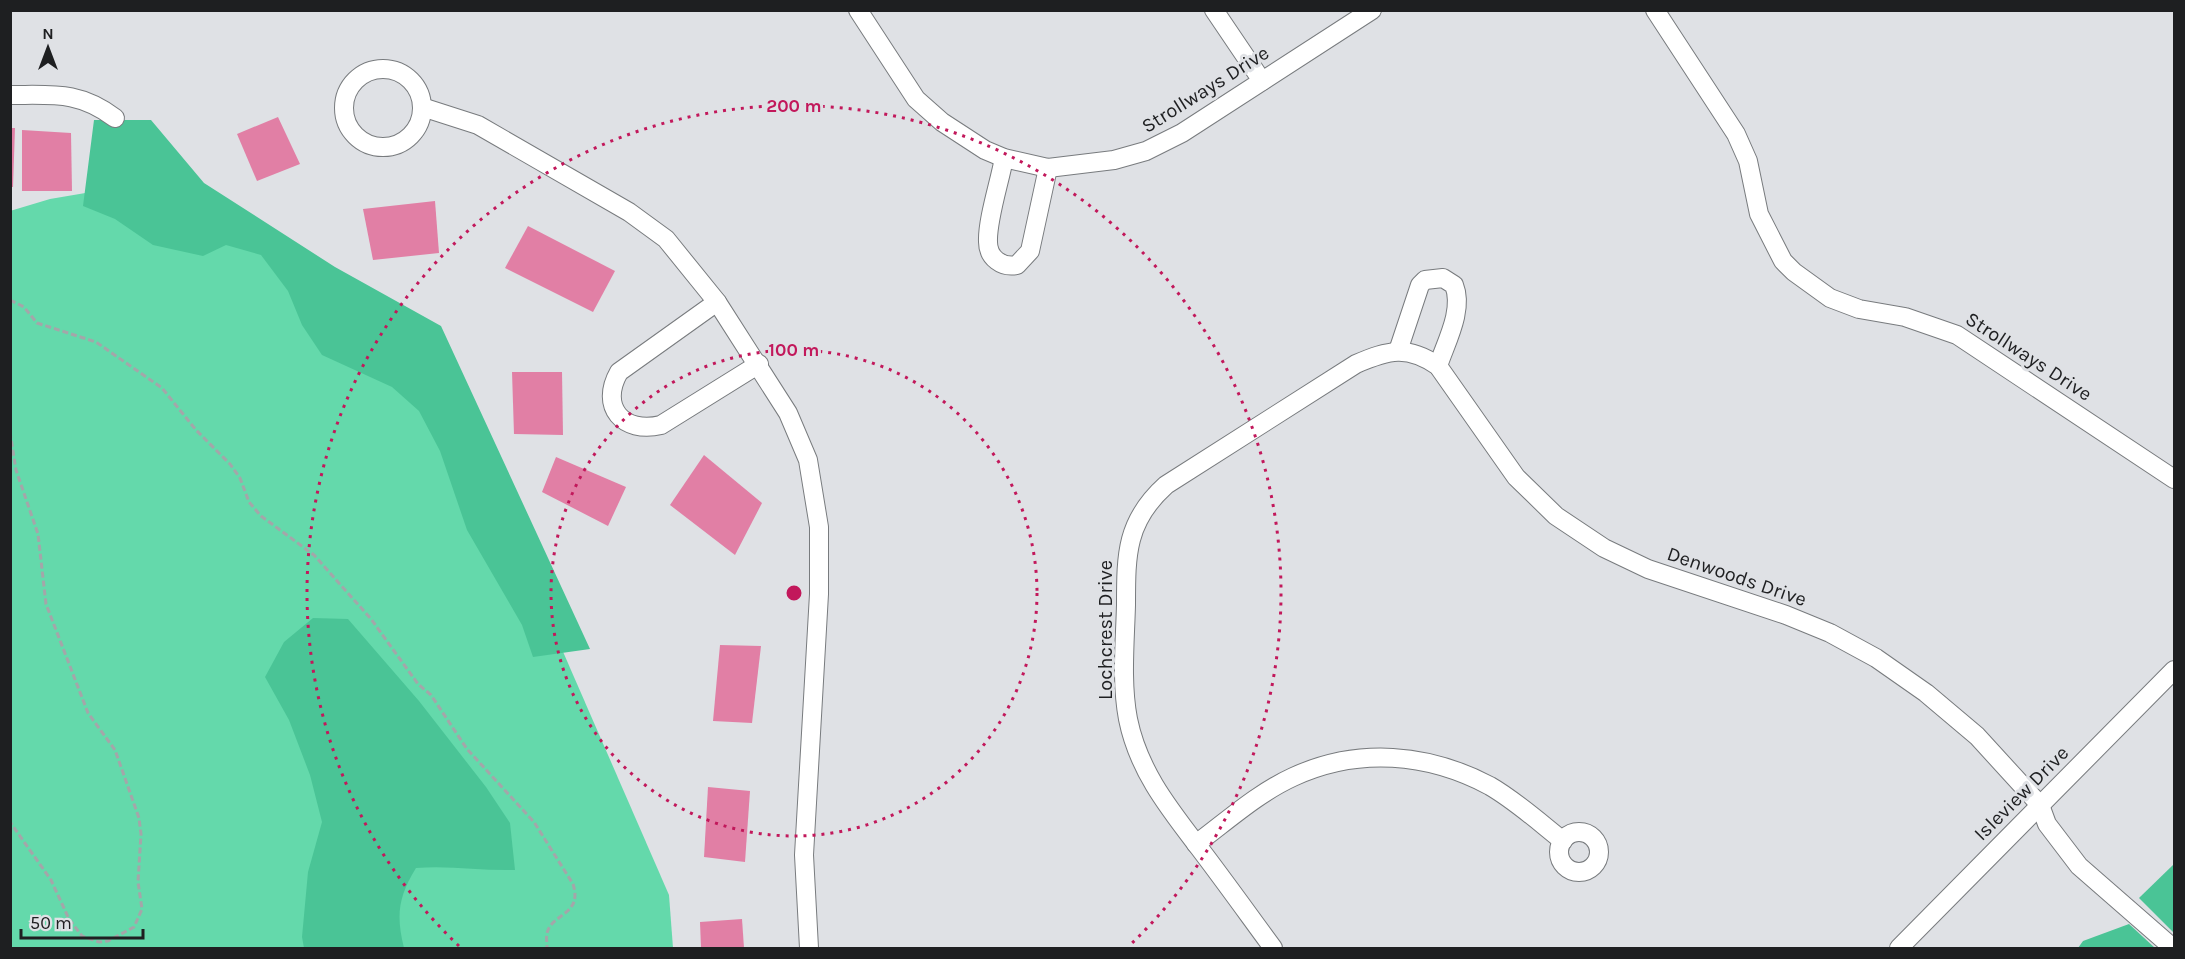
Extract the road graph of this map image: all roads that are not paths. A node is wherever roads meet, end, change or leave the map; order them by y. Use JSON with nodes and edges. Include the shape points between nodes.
{"nodes":[{"id":1,"x":858,"y":10,"type":"edge"},
{"id":2,"x":1214,"y":10,"type":"edge"},
{"id":3,"x":1372,"y":10,"type":"edge"},
{"id":4,"x":1655,"y":10,"type":"edge"},
{"id":5,"x":1262,"y":81,"type":"junction"},
{"id":6,"x":10,"y":95,"type":"edge"},
{"id":7,"x":422,"y":107,"type":"junction"},
{"id":8,"x":115,"y":118,"type":"dead end"},
{"id":9,"x":1004,"y":158,"type":"junction"},
{"id":10,"x":1048,"y":168,"type":"junction"},
{"id":11,"x":717,"y":302,"type":"junction"},
{"id":12,"x":1398,"y":351,"type":"junction"},
{"id":13,"x":759,"y":364,"type":"junction"},
{"id":14,"x":1438,"y":366,"type":"junction"},
{"id":15,"x":2175,"y":479,"type":"edge"},
{"id":16,"x":2175,"y":670,"type":"edge"},
{"id":17,"x":2040,"y":806,"type":"junction"},
{"id":18,"x":1563,"y":841,"type":"dead end"},
{"id":19,"x":1196,"y":844,"type":"junction"},
{"id":20,"x":809,"y":948,"type":"edge"},
{"id":21,"x":1273,"y":948,"type":"edge"},
{"id":22,"x":1899,"y":948,"type":"edge"},
{"id":23,"x":2173,"y":948,"type":"edge"}],
"edges":[{"from":1,"to":9,"type":"street","name":"Strollways Drive","via":[[916,99],[964,137]]},
{"from":2,"to":5,"type":"street"},
{"from":3,"to":5,"type":"street","name":"Strollways Drive"},
{"from":4,"to":15,"type":"street","name":"Strollways Drive","via":[[1736,134],[1748,161],[1759,214],[1783,261],[1794,272],[1830,298],[1859,309],[1917,320],[1957,335]]},
{"from":5,"to":10,"type":"street","name":"Strollways Drive","via":[[1182,133],[1146,151],[1114,160]]},
{"from":6,"to":8,"type":"street","via":[[68,95],[99,106]]},
{"from":7,"to":7,"type":"street","via":[[418,89],[406,76],[394,70],[375,69],[354,82],[344,105],[350,128],[359,138],[386,147],[412,135],[421,120]]},
{"from":7,"to":11,"type":"street","via":[[478,125],[629,212],[666,239]]},
{"from":9,"to":10,"type":"street","name":"Strollways Drive"},
{"from":9,"to":10,"type":"street","via":[[987,241],[992,256],[1005,265],[1017,265],[1030,251]]},
{"from":11,"to":13,"type":"street"},
{"from":11,"to":13,"type":"street","via":[[619,372],[611,395],[616,412],[635,427],[661,425]]},
{"from":12,"to":14,"type":"street","name":"Lochcrest Drive","via":[[1424,357]]},
{"from":12,"to":14,"type":"street","via":[[1420,285],[1443,278],[1454,285],[1457,307]]},
{"from":12,"to":19,"type":"street","name":"Lochcrest Drive","via":[[1378,354],[1346,370],[1166,485],[1138,516],[1126,561],[1124,689],[1128,719],[1149,777]]},
{"from":13,"to":20,"type":"street","via":[[788,413],[808,460],[819,527],[818,618],[804,855]]},
{"from":14,"to":17,"type":"street","name":"Denwoods Drive","via":[[1516,477],[1556,516],[1604,548],[1648,570],[1786,615],[1876,658],[1977,736]]},
{"from":16,"to":17,"type":"street","name":"Isleview Drive"},
{"from":17,"to":22,"type":"street","name":"Isleview Drive"},
{"from":17,"to":23,"type":"street","name":"Denwoods Drive","via":[[2047,824],[2079,866]]},
{"from":18,"to":19,"type":"street","via":[[1492,787],[1423,760],[1393,757],[1325,765],[1293,777],[1270,789]]},
{"from":19,"to":21,"type":"street","name":"Lochcrest Drive"}]}
